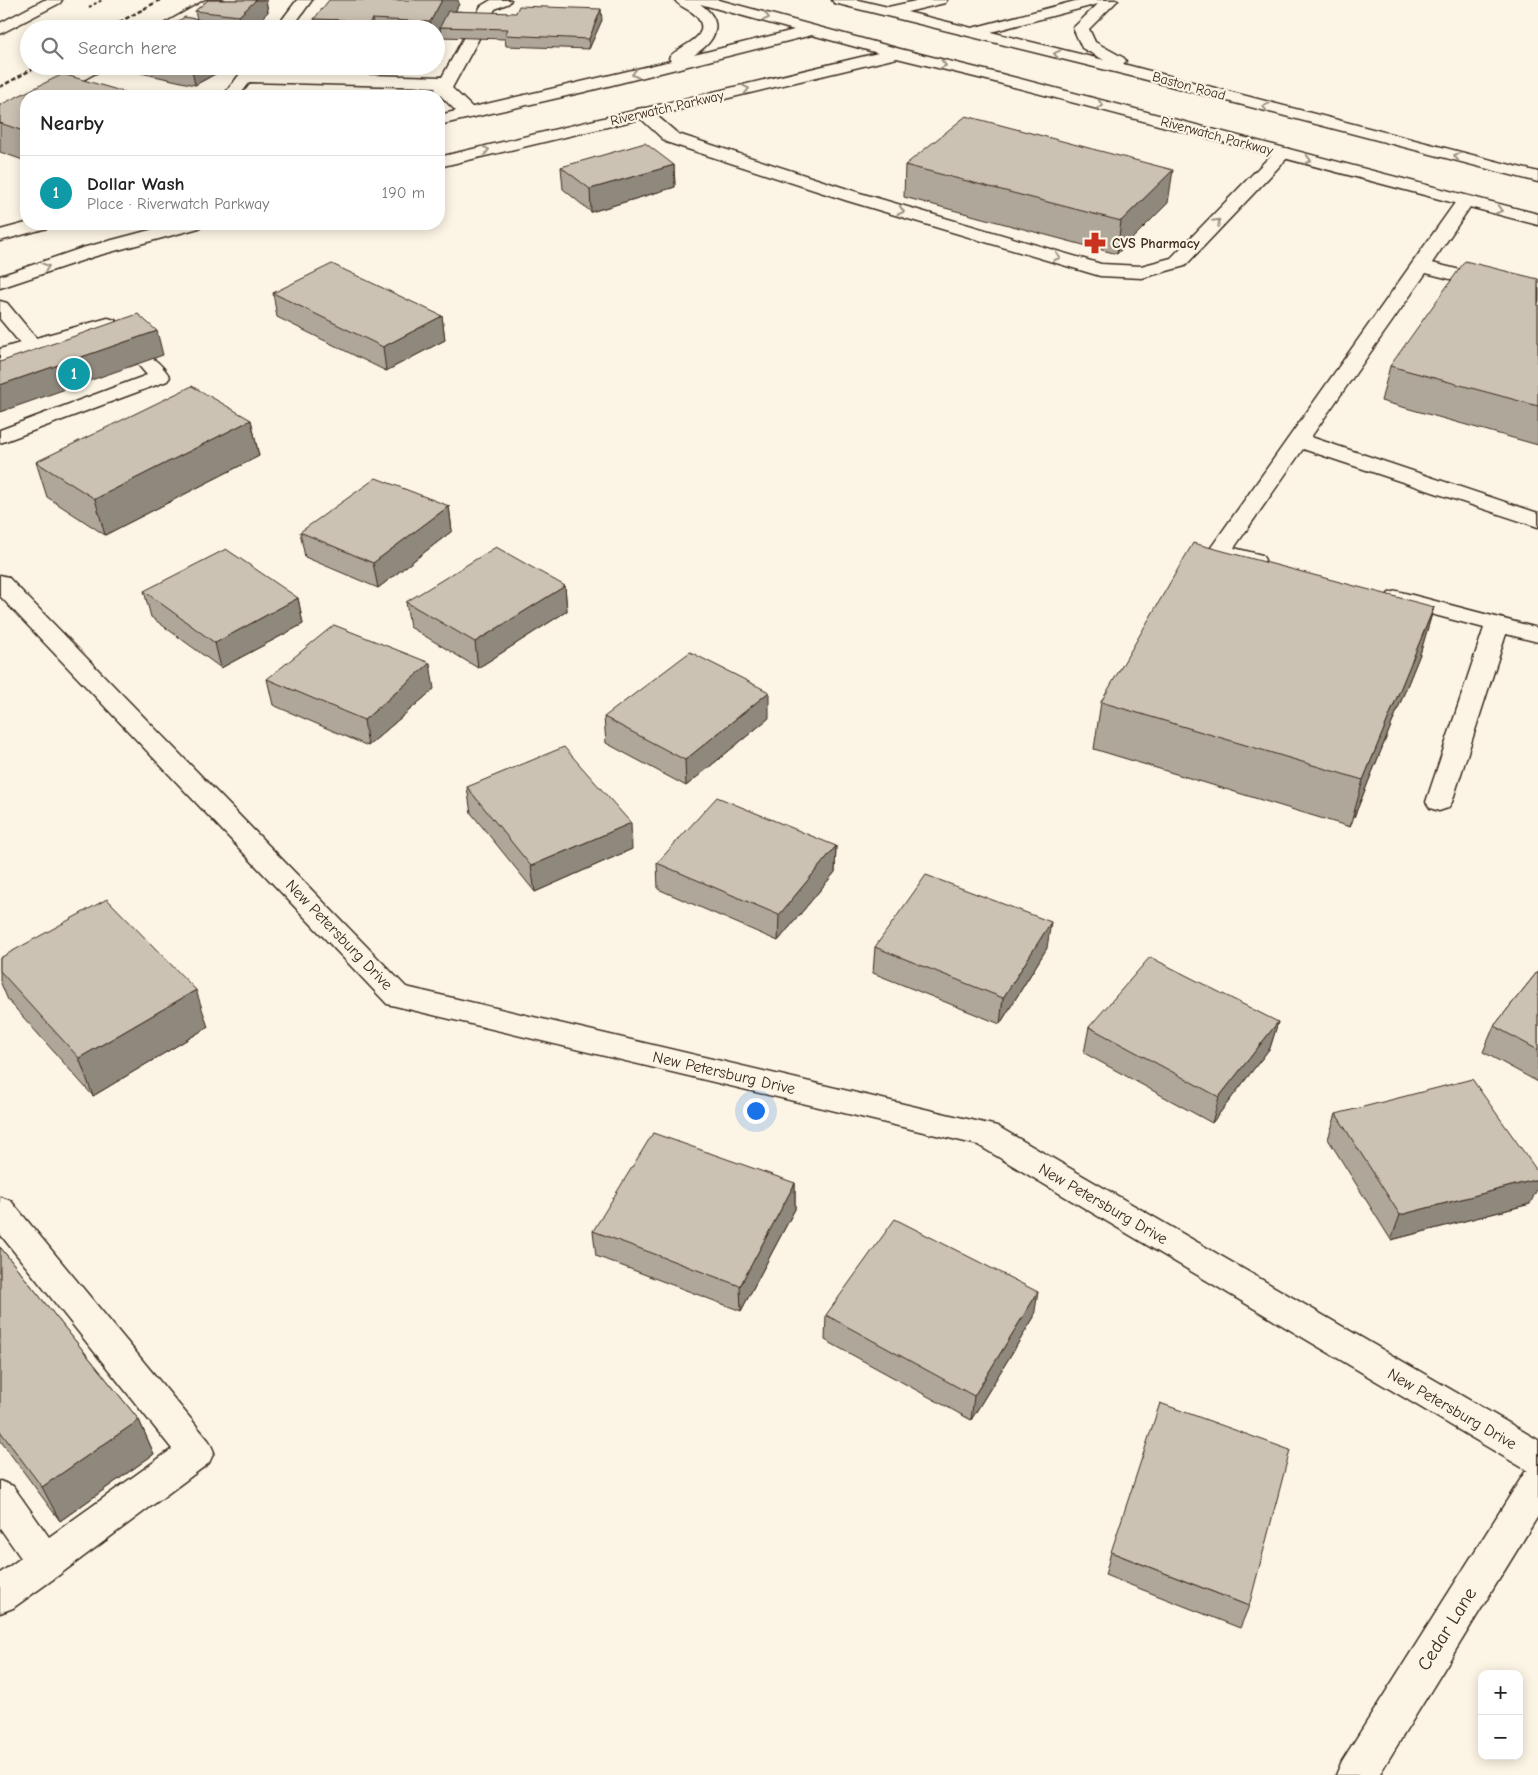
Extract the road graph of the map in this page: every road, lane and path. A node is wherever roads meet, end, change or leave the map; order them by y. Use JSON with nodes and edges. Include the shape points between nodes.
{"nodes":[{"id":1,"x":55,"y":0,"type":"edge"},
{"id":2,"x":216,"y":0,"type":"edge"},
{"id":3,"x":305,"y":0,"type":"edge"},
{"id":4,"x":504,"y":0,"type":"edge"},
{"id":5,"x":682,"y":0,"type":"edge"},
{"id":6,"x":702,"y":0,"type":"edge"},
{"id":7,"x":839,"y":0,"type":"edge"},
{"id":8,"x":940,"y":0,"type":"edge"},
{"id":9,"x":1096,"y":0,"type":"edge"},
{"id":10,"x":1111,"y":0,"type":"edge"},
{"id":11,"x":886,"y":12,"type":"junction"},
{"id":12,"x":859,"y":19,"type":"dead end"},
{"id":13,"x":180,"y":20,"type":"edge"},
{"id":14,"x":290,"y":20,"type":"edge"},
{"id":15,"x":840,"y":23,"type":"dead end"},
{"id":16,"x":0,"y":29,"type":"edge"},
{"id":17,"x":812,"y":30,"type":"junction"},
{"id":18,"x":971,"y":33,"type":"junction"},
{"id":19,"x":943,"y":41,"type":"dead end"},
{"id":20,"x":924,"y":46,"type":"dead end"},
{"id":21,"x":896,"y":53,"type":"junction"},
{"id":22,"x":656,"y":69,"type":"junction"},
{"id":23,"x":80,"y":75,"type":"edge"},
{"id":24,"x":248,"y":75,"type":"edge"},
{"id":25,"x":309,"y":75,"type":"edge"},
{"id":26,"x":1151,"y":76,"type":"junction"},
{"id":27,"x":447,"y":82,"type":"junction"},
{"id":28,"x":53,"y":90,"type":"edge"},
{"id":29,"x":236,"y":90,"type":"edge"},
{"id":30,"x":443,"y":90,"type":"edge"},
{"id":31,"x":445,"y":92,"type":"edge"},
{"id":32,"x":468,"y":113,"type":"junction"},
{"id":33,"x":643,"y":113,"type":"junction"},
{"id":34,"x":445,"y":119,"type":"edge"},
{"id":35,"x":1283,"y":153,"type":"junction"},
{"id":36,"x":445,"y":161,"type":"edge"},
{"id":37,"x":1538,"y":177,"type":"edge"},
{"id":38,"x":1465,"y":201,"type":"junction"},
{"id":39,"x":1538,"y":220,"type":"edge"},
{"id":40,"x":20,"y":230,"type":"edge"},
{"id":41,"x":171,"y":230,"type":"edge"},
{"id":42,"x":0,"y":236,"type":"edge"},
{"id":43,"x":1421,"y":266,"type":"junction"},
{"id":44,"x":0,"y":282,"type":"edge"},
{"id":45,"x":1538,"y":294,"type":"edge"},
{"id":46,"x":0,"y":307,"type":"edge"},
{"id":47,"x":83,"y":331,"type":"junction"},
{"id":48,"x":53,"y":339,"type":"junction"},
{"id":49,"x":128,"y":344,"type":"edge"},
{"id":50,"x":32,"y":345,"type":"junction"},
{"id":51,"x":96,"y":345,"type":"edge"},
{"id":52,"x":70,"y":356,"type":"edge"},
{"id":53,"x":7,"y":359,"type":"edge"},
{"id":54,"x":144,"y":362,"type":"edge"},
{"id":55,"x":120,"y":370,"type":"edge"},
{"id":56,"x":94,"y":379,"type":"edge"},
{"id":57,"x":136,"y":386,"type":"junction"},
{"id":58,"x":47,"y":396,"type":"edge"},
{"id":59,"x":110,"y":396,"type":"junction"},
{"id":60,"x":17,"y":406,"type":"edge"},
{"id":61,"x":63,"y":414,"type":"junction"},
{"id":62,"x":34,"y":425,"type":"junction"},
{"id":63,"x":0,"y":437,"type":"edge"},
{"id":64,"x":1298,"y":440,"type":"junction"},
{"id":65,"x":1538,"y":520,"type":"edge"},
{"id":66,"x":1277,"y":566,"type":"edge"},
{"id":67,"x":0,"y":582,"type":"edge"},
{"id":68,"x":1373,"y":592,"type":"edge"},
{"id":69,"x":1497,"y":624,"type":"junction"},
{"id":70,"x":1538,"y":635,"type":"edge"},
{"id":71,"x":1440,"y":802,"type":"dead end"},
{"id":72,"x":0,"y":1210,"type":"edge"},
{"id":73,"x":1538,"y":1459,"type":"edge"},
{"id":74,"x":1538,"y":1484,"type":"edge"},
{"id":75,"x":0,"y":1498,"type":"edge"},
{"id":76,"x":46,"y":1563,"type":"junction"},
{"id":77,"x":0,"y":1595,"type":"edge"},
{"id":78,"x":1356,"y":1775,"type":"edge"}],
"edges":[{"from":1,"to":16,"type":"main road"},
{"from":2,"to":13,"type":"main road"},
{"from":3,"to":14,"type":"main road"},
{"from":4,"to":27,"type":"main road","via":[[489,6]]},
{"from":5,"to":22,"type":"main road","via":[[703,14],[708,24],[708,35],[698,47]]},
{"from":6,"to":17,"type":"main road","name":"Riverwatch Parkway","one_way":true},
{"from":7,"to":11,"type":"main road","name":"Baston Road"},
{"from":8,"to":11,"type":"main road"},
{"from":9,"to":18,"type":"main road"},
{"from":10,"to":26,"type":"main road","via":[[1081,28],[1088,45]]},
{"from":11,"to":12,"type":"main road"},
{"from":11,"to":18,"type":"main road","name":"Baston Road"},
{"from":15,"to":17,"type":"main road","name":"Riverwatch Parkway"},
{"from":17,"to":21,"type":"main road","name":"Riverwatch Parkway"},
{"from":17,"to":22,"type":"main road","name":"Riverwatch Parkway"},
{"from":18,"to":19,"type":"main road"},
{"from":26,"to":18,"type":"main road","name":"Baston Road","one_way":true},
{"from":20,"to":21,"type":"main road","name":"Riverwatch Parkway"},
{"from":33,"to":21,"type":"main road","name":"Riverwatch Parkway","one_way":true},
{"from":21,"to":35,"type":"main road","name":"Riverwatch Parkway","one_way":true},
{"from":22,"to":32,"type":"main road","name":"Riverwatch Parkway","one_way":true},
{"from":23,"to":28,"type":"main road"},
{"from":24,"to":29,"type":"main road"},
{"from":25,"to":27,"type":"main road"},
{"from":37,"to":26,"type":"main road","name":"Baston Road","one_way":true},
{"from":27,"to":30,"type":"main road"},
{"from":31,"to":32,"type":"main road"},
{"from":32,"to":34,"type":"main road","name":"Riverwatch Parkway"},
{"from":33,"to":35,"type":"main road","one_way":true,"via":[[672,138],[854,197],[1100,270],[1142,272],[1178,262]]},
{"from":36,"to":33,"type":"main road","name":"Riverwatch Parkway","one_way":true},
{"from":35,"to":38,"type":"main road","name":"Riverwatch Parkway","one_way":true},
{"from":38,"to":39,"type":"main road","name":"Riverwatch Parkway","one_way":true},
{"from":38,"to":43,"type":"main road"},
{"from":40,"to":42,"type":"main road"},
{"from":44,"to":41,"type":"main road","one_way":true,"via":[[89,252]]},
{"from":43,"to":45,"type":"main road"},
{"from":43,"to":64,"type":"main road"},
{"from":46,"to":50,"type":"main road"},
{"from":47,"to":48,"type":"main road"},
{"from":47,"to":49,"type":"main road","via":[[108,324]]},
{"from":47,"to":51,"type":"main road"},
{"from":48,"to":50,"type":"main road"},
{"from":48,"to":52,"type":"main road"},
{"from":50,"to":53,"type":"main road"},
{"from":54,"to":57,"type":"main road","via":[[160,377]]},
{"from":55,"to":57,"type":"main road"},
{"from":56,"to":59,"type":"main road"},
{"from":57,"to":59,"type":"main road"},
{"from":58,"to":61,"type":"main road"},
{"from":59,"to":61,"type":"main road"},
{"from":60,"to":62,"type":"main road"},
{"from":61,"to":62,"type":"main road"},
{"from":62,"to":63,"type":"main road"},
{"from":64,"to":65,"type":"main road"},
{"from":64,"to":66,"type":"main road","via":[[1220,552]]},
{"from":67,"to":73,"type":"main road","name":"New Petersburg Drive","via":[[397,996],[986,1135]]},
{"from":68,"to":69,"type":"main road"},
{"from":69,"to":70,"type":"main road"},
{"from":69,"to":71,"type":"main road"},
{"from":72,"to":76,"type":"main road","via":[[196,1452]]},
{"from":74,"to":78,"type":"main road","name":"Cedar Lane"},
{"from":75,"to":76,"type":"main road"},
{"from":76,"to":77,"type":"main road"}]}
